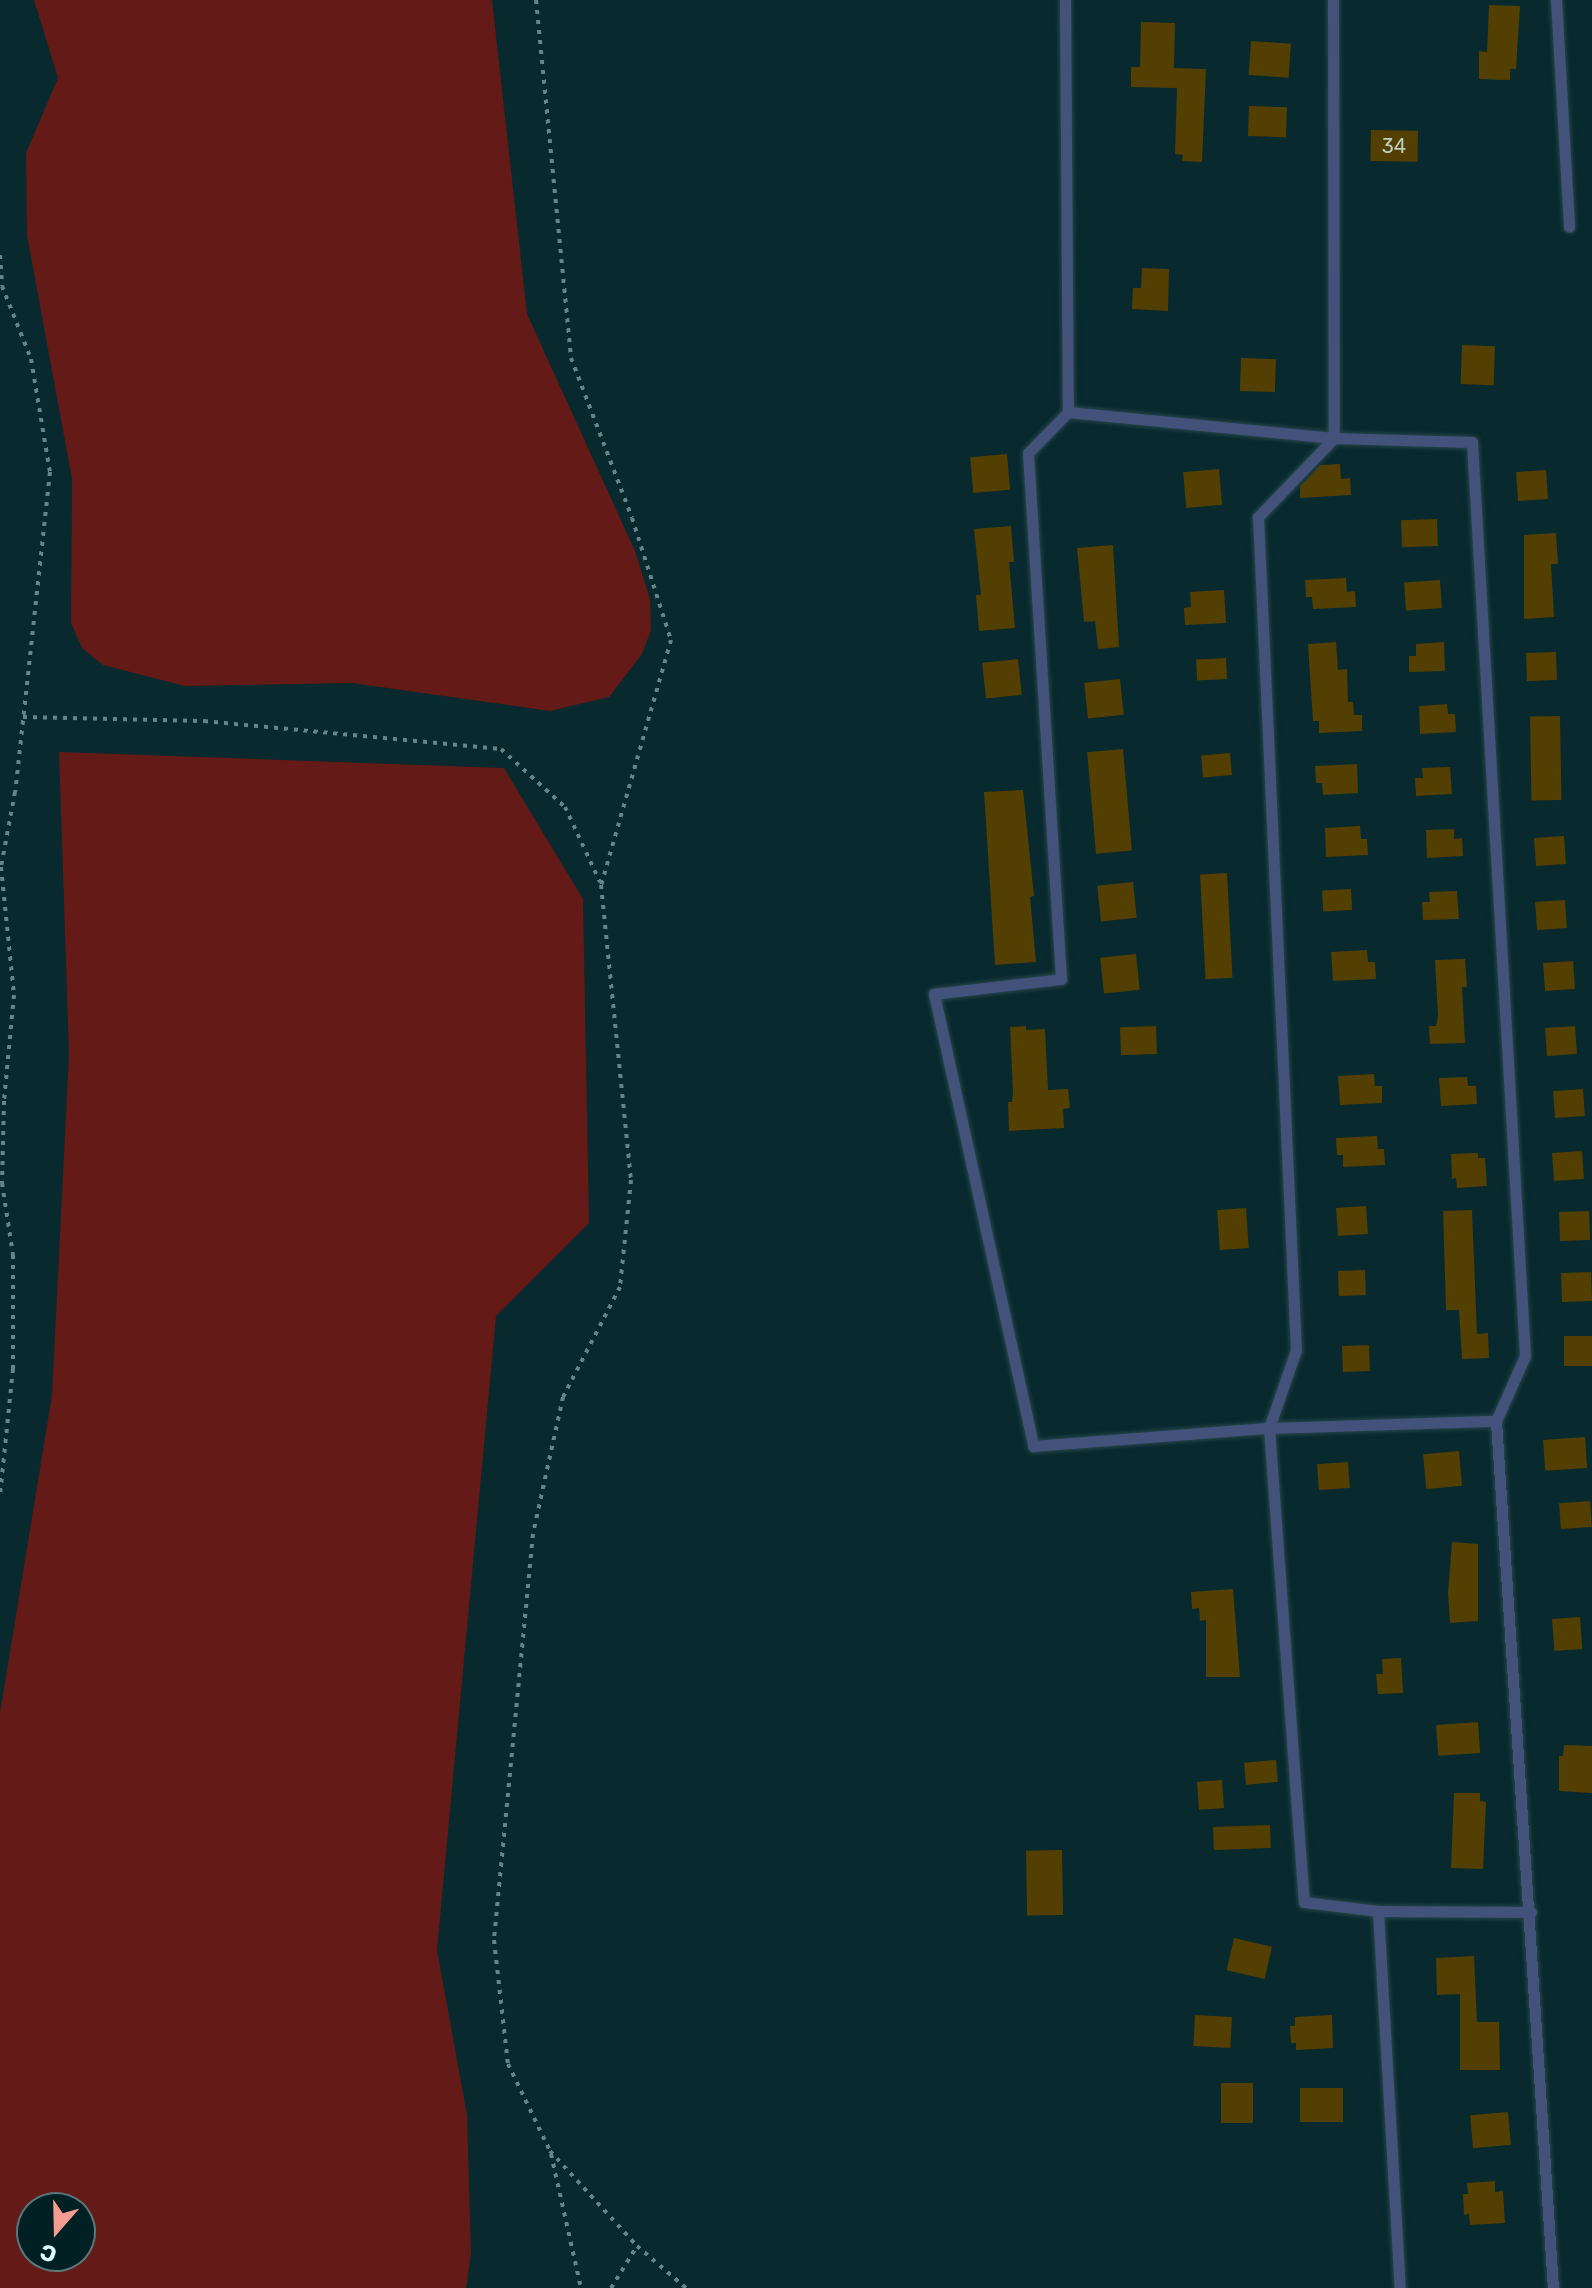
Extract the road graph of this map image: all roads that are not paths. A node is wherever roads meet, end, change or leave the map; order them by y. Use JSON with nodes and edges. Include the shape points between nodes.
{"nodes":[{"id":1,"x":1065,"y":0,"type":"edge"},
{"id":2,"x":1333,"y":0,"type":"edge"},
{"id":3,"x":1556,"y":0,"type":"edge"},
{"id":4,"x":1569,"y":227,"type":"dead end"},
{"id":5,"x":1068,"y":412,"type":"junction"},
{"id":6,"x":1334,"y":438,"type":"junction"},
{"id":7,"x":1496,"y":1421,"type":"junction"},
{"id":8,"x":1269,"y":1428,"type":"junction"},
{"id":9,"x":1378,"y":1911,"type":"junction"},
{"id":10,"x":1531,"y":1912,"type":"junction"},
{"id":11,"x":1400,"y":2288,"type":"edge"},
{"id":12,"x":1553,"y":2288,"type":"edge"}],
"edges":[{"from":1,"to":5,"type":"lane"},
{"from":2,"to":6,"type":"lane"},
{"from":3,"to":4,"type":"lane"},
{"from":5,"to":6,"type":"lane"},
{"from":5,"to":8,"type":"lane","via":[[1028,453],[1061,979],[934,994],[1033,1446]]},
{"from":6,"to":7,"type":"lane","via":[[1472,442],[1525,1356]]},
{"from":6,"to":8,"type":"lane","via":[[1258,517],[1296,1350]]},
{"from":7,"to":8,"type":"lane"},
{"from":7,"to":10,"type":"lane"},
{"from":8,"to":9,"type":"lane","via":[[1304,1902]]},
{"from":9,"to":10,"type":"lane"},
{"from":9,"to":11,"type":"lane"},
{"from":10,"to":12,"type":"lane"}]}
